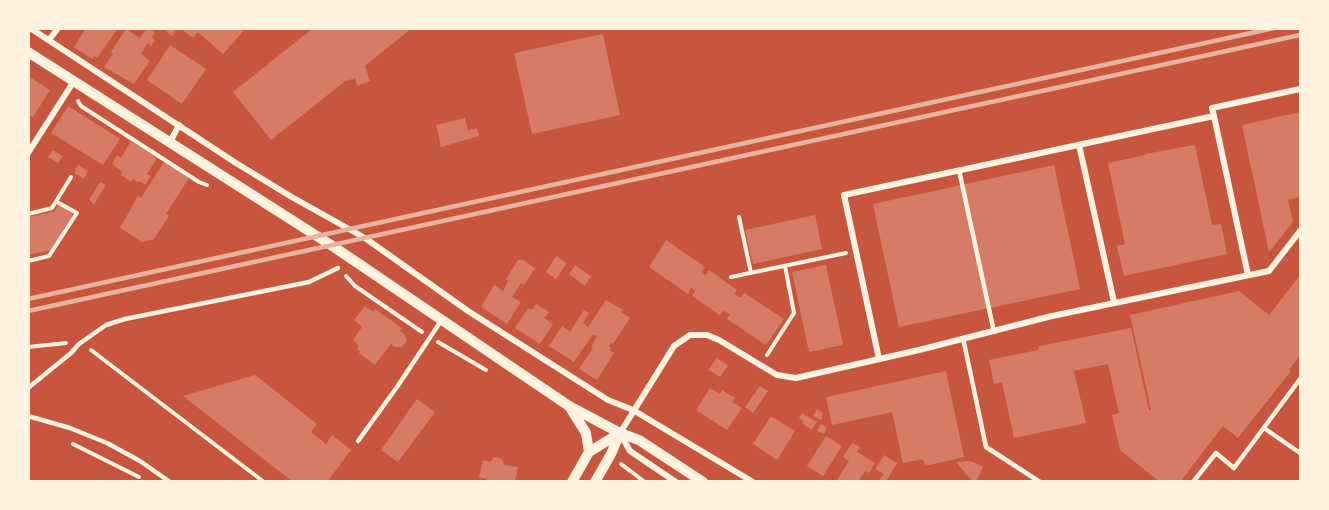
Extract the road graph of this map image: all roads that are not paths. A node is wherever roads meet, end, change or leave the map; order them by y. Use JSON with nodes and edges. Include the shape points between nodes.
{"nodes":[{"id":1,"x":30,"y":28,"type":"edge"},
{"id":2,"x":58,"y":28,"type":"edge"},
{"id":3,"x":49,"y":40,"type":"junction"},
{"id":4,"x":28,"y":51,"type":"edge"},
{"id":5,"x":74,"y":80,"type":"junction"},
{"id":6,"x":1300,"y":89,"type":"edge"},
{"id":7,"x":1214,"y":116,"type":"junction"},
{"id":8,"x":179,"y":125,"type":"junction"},
{"id":9,"x":170,"y":142,"type":"junction"},
{"id":10,"x":1079,"y":145,"type":"junction"},
{"id":11,"x":28,"y":153,"type":"edge"},
{"id":12,"x":959,"y":170,"type":"junction"},
{"id":13,"x":1300,"y":231,"type":"edge"},
{"id":14,"x":338,"y":268,"type":"road end"},
{"id":15,"x":1248,"y":275,"type":"junction"},
{"id":16,"x":1114,"y":302,"type":"junction"},
{"id":17,"x":441,"y":321,"type":"junction"},
{"id":18,"x":994,"y":332,"type":"junction"},
{"id":19,"x":963,"y":338,"type":"junction"},
{"id":20,"x":879,"y":359,"type":"junction"},
{"id":21,"x":1300,"y":379,"type":"edge"},
{"id":22,"x":28,"y":388,"type":"edge"},
{"id":23,"x":569,"y":406,"type":"junction"},
{"id":24,"x":633,"y":410,"type":"junction"},
{"id":25,"x":28,"y":416,"type":"edge"},
{"id":26,"x":1264,"y":428,"type":"junction"},
{"id":27,"x":620,"y":433,"type":"junction"},
{"id":28,"x":358,"y":441,"type":"dead end"},
{"id":29,"x":589,"y":452,"type":"junction"},
{"id":30,"x":1300,"y":453,"type":"edge"},
{"id":31,"x":170,"y":482,"type":"edge"},
{"id":32,"x":572,"y":482,"type":"edge"},
{"id":33,"x":595,"y":482,"type":"edge"},
{"id":34,"x":676,"y":482,"type":"edge"},
{"id":35,"x":703,"y":482,"type":"edge"},
{"id":36,"x":753,"y":482,"type":"edge"},
{"id":37,"x":1040,"y":482,"type":"edge"},
{"id":38,"x":1193,"y":482,"type":"edge"}],
"edges":[{"from":1,"to":3,"type":"street"},
{"from":2,"to":3,"type":"street"},
{"from":3,"to":8,"type":"street"},
{"from":4,"to":5,"type":"street"},
{"from":5,"to":9,"type":"street"},
{"from":5,"to":11,"type":"street"},
{"from":6,"to":7,"type":"street","via":[[1212,108]]},
{"from":7,"to":10,"type":"street"},
{"from":7,"to":15,"type":"street"},
{"from":8,"to":9,"type":"street"},
{"from":8,"to":24,"type":"street","via":[[357,234],[608,400]]},
{"from":9,"to":17,"type":"street"},
{"from":10,"to":12,"type":"street"},
{"from":10,"to":16,"type":"street"},
{"from":12,"to":18,"type":"lane"},
{"from":12,"to":20,"type":"street","via":[[844,195]]},
{"from":13,"to":15,"type":"street","via":[[1269,271]]},
{"from":14,"to":22,"type":"lane","via":[[309,282],[106,325]]},
{"from":15,"to":16,"type":"street"},
{"from":16,"to":18,"type":"street"},
{"from":17,"to":23,"type":"street"},
{"from":17,"to":28,"type":"lane"},
{"from":18,"to":19,"type":"street"},
{"from":19,"to":20,"type":"street"},
{"from":19,"to":37,"type":"lane","via":[[986,447]]},
{"from":20,"to":24,"type":"street","via":[[796,378],[777,375],[707,335],[690,335],[674,346]]},
{"from":21,"to":26,"type":"lane"},
{"from":23,"to":27,"type":"street"},
{"from":23,"to":29,"type":"street","via":[[586,433]]},
{"from":24,"to":27,"type":"street"},
{"from":24,"to":36,"type":"street"},
{"from":25,"to":31,"type":"lane","via":[[107,443]]},
{"from":26,"to":30,"type":"lane"},
{"from":26,"to":38,"type":"lane","via":[[1234,468],[1216,453]]},
{"from":27,"to":29,"type":"street"},
{"from":27,"to":33,"type":"street"},
{"from":27,"to":34,"type":"street","via":[[630,451]]},
{"from":27,"to":35,"type":"street","via":[[639,440]]},
{"from":29,"to":32,"type":"street"}]}
